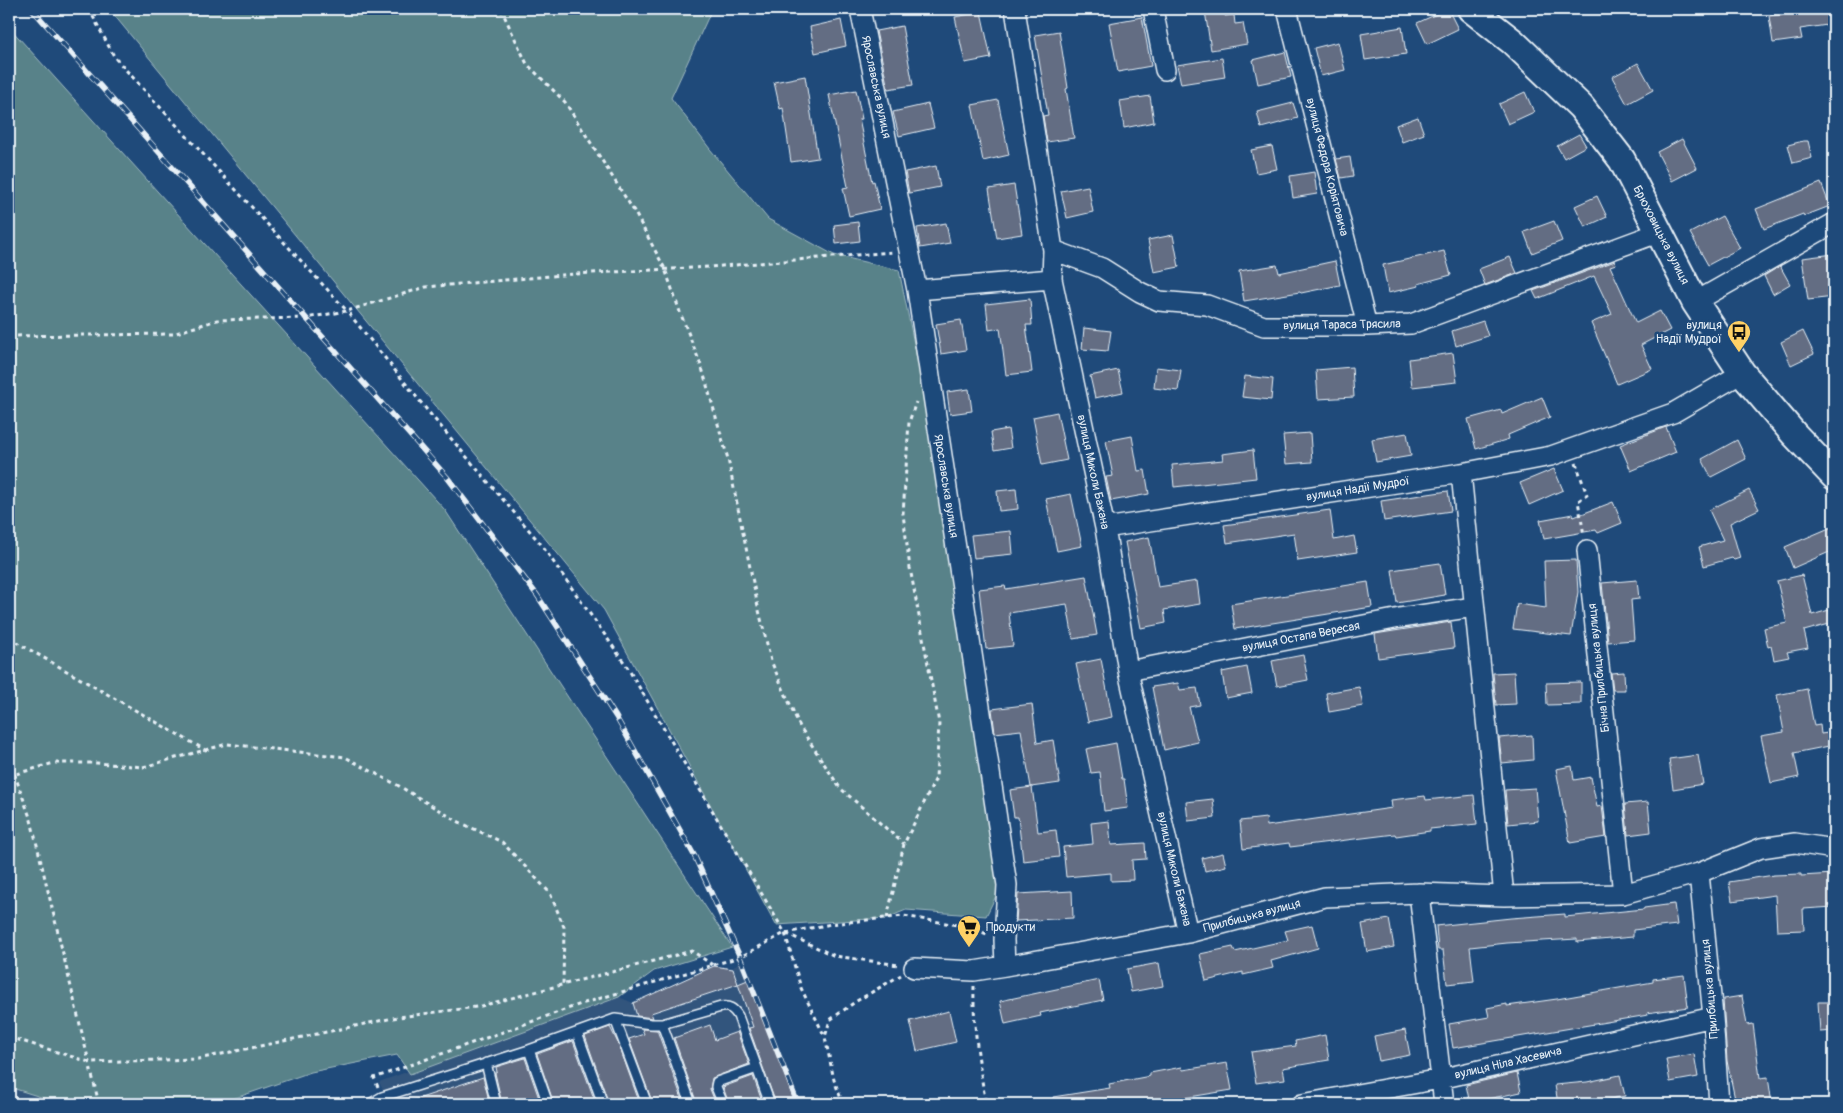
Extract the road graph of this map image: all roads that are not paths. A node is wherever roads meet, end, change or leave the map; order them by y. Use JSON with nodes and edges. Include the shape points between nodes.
{"nodes":[{"id":1,"x":860,"y":9,"type":"edge"},
{"id":2,"x":1015,"y":9,"type":"edge"},
{"id":3,"x":1153,"y":9,"type":"edge"},
{"id":4,"x":1287,"y":9,"type":"edge"},
{"id":5,"x":1471,"y":9,"type":"edge"},
{"id":6,"x":1165,"y":70,"type":"dead end"},
{"id":7,"x":1834,"y":223,"type":"edge"},
{"id":8,"x":1660,"y":232,"type":"junction"},
{"id":9,"x":1053,"y":250,"type":"junction"},
{"id":10,"x":1052,"y":279,"type":"junction"},
{"id":11,"x":917,"y":290,"type":"junction"},
{"id":12,"x":1695,"y":302,"type":"junction"},
{"id":13,"x":1367,"y":326,"type":"junction"},
{"id":14,"x":1742,"y":372,"type":"junction"},
{"id":15,"x":1461,"y":473,"type":"junction"},
{"id":16,"x":1834,"y":476,"type":"edge"},
{"id":17,"x":1106,"y":528,"type":"junction"},
{"id":18,"x":1587,"y":550,"type":"road end"},
{"id":19,"x":1474,"y":607,"type":"junction"},
{"id":20,"x":1128,"y":671,"type":"junction"},
{"id":21,"x":1834,"y":849,"type":"edge"},
{"id":22,"x":1699,"y":873,"type":"junction"},
{"id":23,"x":1419,"y":893,"type":"junction"},
{"id":24,"x":1623,"y":894,"type":"junction"},
{"id":25,"x":1504,"y":896,"type":"junction"},
{"id":26,"x":1188,"y":933,"type":"junction"},
{"id":27,"x":1005,"y":966,"type":"junction"},
{"id":28,"x":914,"y":968,"type":"road end"},
{"id":29,"x":1713,"y":1017,"type":"junction"},
{"id":30,"x":616,"y":1019,"type":"junction"},
{"id":31,"x":662,"y":1024,"type":"junction"},
{"id":32,"x":577,"y":1033,"type":"junction"},
{"id":33,"x":529,"y":1050,"type":"junction"},
{"id":34,"x":486,"y":1063,"type":"junction"},
{"id":35,"x":757,"y":1068,"type":"junction"},
{"id":36,"x":1440,"y":1079,"type":"junction"},
{"id":37,"x":370,"y":1104,"type":"edge"},
{"id":38,"x":496,"y":1104,"type":"edge"},
{"id":39,"x":548,"y":1104,"type":"edge"},
{"id":40,"x":603,"y":1104,"type":"edge"},
{"id":41,"x":647,"y":1104,"type":"edge"},
{"id":42,"x":691,"y":1104,"type":"edge"},
{"id":43,"x":722,"y":1104,"type":"edge"},
{"id":44,"x":770,"y":1104,"type":"edge"},
{"id":45,"x":1302,"y":1104,"type":"edge"},
{"id":46,"x":1444,"y":1104,"type":"edge"},
{"id":47,"x":1719,"y":1104,"type":"edge"}],
"edges":[{"from":1,"to":11,"type":"street","name":"Ярославська вулиця"},
{"from":2,"to":9,"type":"street","name":"вулиця Миколи Бажана"},
{"from":3,"to":6,"type":"street"},
{"from":4,"to":13,"type":"street","name":"вулиця Федора Коріятовича"},
{"from":5,"to":8,"type":"main road","name":"Брюховицька вулиця","via":[[1514,42],[1581,107],[1622,160]]},
{"from":7,"to":12,"type":"street"},
{"from":8,"to":12,"type":"main road","name":"Брюховицька вулиця"},
{"from":8,"to":13,"type":"street","name":"вулиця Тараса Трясила","via":[[1411,324]]},
{"from":9,"to":10,"type":"street","name":"вулиця Миколи Бажана"},
{"from":9,"to":13,"type":"street","name":"вулиця Тараса Трясила","via":[[1102,268],[1159,301],[1207,305],[1264,326]]},
{"from":10,"to":11,"type":"street"},
{"from":10,"to":17,"type":"street","name":"вулиця Миколи Бажана"},
{"from":11,"to":27,"type":"street","name":"Ярославська вулиця","via":[[1006,885]]},
{"from":12,"to":14,"type":"main road","name":"Брюховицька вулиця"},
{"from":14,"to":15,"type":"street","name":"вулиця Надії Мудрої","via":[[1673,413],[1572,450]]},
{"from":14,"to":16,"type":"main road","name":"Брюховицька вулиця"},
{"from":15,"to":17,"type":"street","name":"вулиця Надії Мудрої"},
{"from":15,"to":19,"type":"street"},
{"from":17,"to":20,"type":"street","name":"вулиця Миколи Бажана"},
{"from":18,"to":24,"type":"street","name":"Бічна Прилбицька вулиця"},
{"from":19,"to":20,"type":"street","name":"вулиця Остапа Вересая","via":[[1400,618]]},
{"from":19,"to":25,"type":"street"},
{"from":20,"to":26,"type":"street","name":"вулиця Миколи Бажана"},
{"from":21,"to":22,"type":"street","name":"Прилбицька вулиця","via":[[1796,843],[1761,848]]},
{"from":22,"to":24,"type":"street","name":"Прилбицька вулиця"},
{"from":22,"to":29,"type":"street","name":"Прилбицька вулиця"},
{"from":23,"to":25,"type":"street","name":"Прилбицька вулиця"},
{"from":23,"to":26,"type":"street","name":"Прилбицька вулиця","via":[[1325,897]]},
{"from":23,"to":36,"type":"street"},
{"from":24,"to":25,"type":"street","name":"Прилбицька вулиця"},
{"from":26,"to":27,"type":"street","name":"Прилбицька вулиця"},
{"from":27,"to":28,"type":"street","name":"Прилбицька вулиця","via":[[974,971]]},
{"from":29,"to":36,"type":"street","name":"вулиця Ніла Хасевича"},
{"from":29,"to":47,"type":"street","name":"Прилбицька вулиця"},
{"from":30,"to":31,"type":"lane"},
{"from":30,"to":32,"type":"lane"},
{"from":30,"to":41,"type":"lane"},
{"from":31,"to":35,"type":"lane","via":[[728,1006],[738,1016]]},
{"from":31,"to":42,"type":"lane"},
{"from":32,"to":33,"type":"lane"},
{"from":32,"to":40,"type":"lane"},
{"from":33,"to":34,"type":"lane"},
{"from":33,"to":39,"type":"lane"},
{"from":34,"to":37,"type":"lane","via":[[382,1097]]},
{"from":34,"to":38,"type":"lane"},
{"from":35,"to":43,"type":"lane","via":[[717,1082]]},
{"from":35,"to":44,"type":"lane"},
{"from":36,"to":45,"type":"street","name":"вулиця Ніла Хасевича"},
{"from":36,"to":46,"type":"street"}]}
